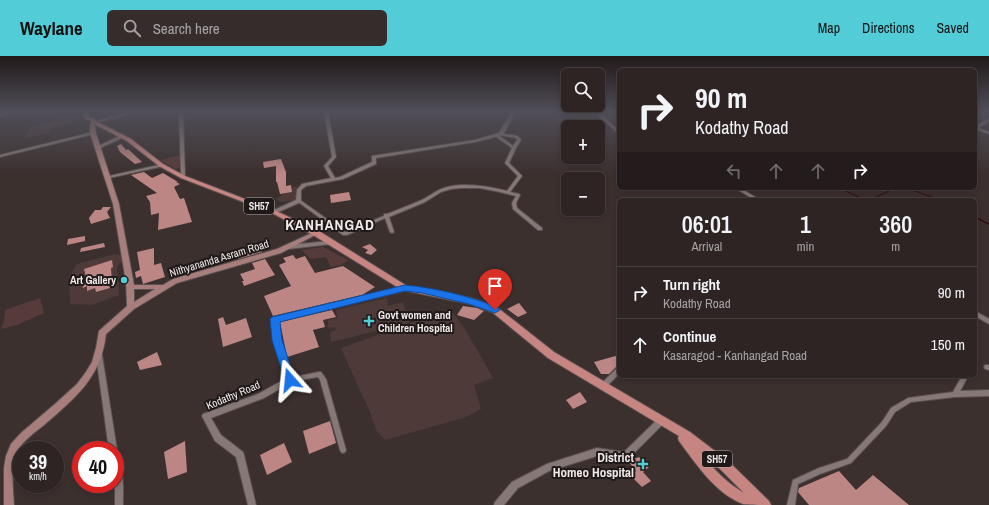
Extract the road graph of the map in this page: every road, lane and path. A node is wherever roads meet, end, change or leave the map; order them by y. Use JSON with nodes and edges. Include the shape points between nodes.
{"nodes":[{"id":1,"x":113,"y":132,"type":"edge"},
{"id":2,"x":182,"y":132,"type":"edge"},
{"id":3,"x":330,"y":132,"type":"edge"},
{"id":4,"x":501,"y":132,"type":"edge"},
{"id":5,"x":93,"y":133,"type":"joint"},
{"id":6,"x":499,"y":135,"type":"junction"},
{"id":7,"x":122,"y":137,"type":"junction"},
{"id":8,"x":98,"y":147,"type":"junction"},
{"id":9,"x":514,"y":148,"type":"junction"},
{"id":10,"x":0,"y":156,"type":"edge"},
{"id":11,"x":163,"y":166,"type":"junction"},
{"id":12,"x":109,"y":177,"type":"junction"},
{"id":13,"x":183,"y":177,"type":"junction"},
{"id":14,"x":334,"y":180,"type":"junction"},
{"id":15,"x":740,"y":190,"type":"edge"},
{"id":16,"x":508,"y":192,"type":"junction"},
{"id":17,"x":754,"y":198,"type":"edge"},
{"id":18,"x":299,"y":201,"type":"junction"},
{"id":19,"x":274,"y":212,"type":"junction"},
{"id":20,"x":386,"y":215,"type":"junction"},
{"id":21,"x":540,"y":229,"type":"dead end"},
{"id":22,"x":392,"y":232,"type":"dead end"},
{"id":23,"x":316,"y":233,"type":"junction"},
{"id":24,"x":330,"y":243,"type":"junction"},
{"id":25,"x":287,"y":247,"type":"junction"},
{"id":26,"x":130,"y":285,"type":"junction"},
{"id":27,"x":165,"y":287,"type":"junction"},
{"id":28,"x":405,"y":288,"type":"junction"},
{"id":29,"x":131,"y":307,"type":"junction"},
{"id":30,"x":977,"y":314,"type":"edge"},
{"id":31,"x":989,"y":322,"type":"edge"},
{"id":32,"x":99,"y":355,"type":"junction"},
{"id":33,"x":617,"y":372,"type":"edge"},
{"id":34,"x":964,"y":378,"type":"dead end"},
{"id":35,"x":290,"y":380,"type":"junction"},
{"id":36,"x":604,"y":385,"type":"junction"},
{"id":37,"x":989,"y":393,"type":"edge"},
{"id":38,"x":956,"y":394,"type":"junction"},
{"id":39,"x":662,"y":420,"type":"junction"},
{"id":40,"x":112,"y":441,"type":"edge"},
{"id":41,"x":343,"y":450,"type":"dead end"},
{"id":42,"x":119,"y":493,"type":"edge"},
{"id":43,"x":9,"y":505,"type":"edge"},
{"id":44,"x":118,"y":505,"type":"edge"},
{"id":45,"x":252,"y":505,"type":"edge"},
{"id":46,"x":498,"y":505,"type":"edge"},
{"id":47,"x":755,"y":505,"type":"edge"},
{"id":48,"x":765,"y":505,"type":"edge"},
{"id":49,"x":791,"y":505,"type":"edge"}],
"edges":[{"from":1,"to":7,"type":"main road","number":"SH57"},
{"from":2,"to":13,"type":"street"},
{"from":3,"to":14,"type":"street","via":[[334,157],[326,166]]},
{"from":4,"to":6,"type":"street"},
{"from":5,"to":8,"type":"main road"},
{"from":5,"to":10,"type":"street"},
{"from":6,"to":9,"type":"street"},
{"from":6,"to":9,"type":"street","via":[[517,137],[519,140]]},
{"from":6,"to":14,"type":"street","via":[[374,157],[374,163]]},
{"from":7,"to":8,"type":"street"},
{"from":7,"to":11,"type":"main road","number":"SH57"},
{"from":8,"to":12,"type":"main road"},
{"from":9,"to":16,"type":"street","via":[[507,163],[520,176]]},
{"from":11,"to":12,"type":"street"},
{"from":11,"to":13,"type":"main road","number":"SH57"},
{"from":12,"to":26,"type":"main road"},
{"from":13,"to":19,"type":"main road","number":"SH57"},
{"from":14,"to":18,"type":"street","via":[[304,185],[299,190]]},
{"from":15,"to":17,"type":"street"},
{"from":16,"to":20,"type":"street","via":[[467,187],[444,190]]},
{"from":16,"to":21,"type":"street","via":[[518,195],[514,203],[515,208]]},
{"from":18,"to":19,"type":"street"},
{"from":18,"to":20,"type":"street","via":[[345,234]]},
{"from":19,"to":23,"type":"main road","number":"SH57"},
{"from":20,"to":22,"type":"street"},
{"from":23,"to":24,"type":"main road","number":"SH57"},
{"from":23,"to":25,"type":"main road","name":"Nithyananda Asram Road"},
{"from":24,"to":25,"type":"street"},
{"from":24,"to":28,"type":"main road","number":"SH57"},
{"from":25,"to":27,"type":"main road","name":"Nithyananda Asram Road","via":[[176,281]]},
{"from":26,"to":27,"type":"main road","via":[[140,288]]},
{"from":26,"to":29,"type":"main road"},
{"from":27,"to":29,"type":"main road","name":"Nithyananda Asram Road"},
{"from":28,"to":35,"type":"street","via":[[275,319],[277,340]]},
{"from":28,"to":36,"type":"main road","number":"SH57","via":[[471,300],[495,310],[551,355]]},
{"from":29,"to":32,"type":"main road","name":"Nithyananda Asram Road","via":[[102,333]]},
{"from":30,"to":31,"type":"street"},
{"from":32,"to":40,"type":"street"},
{"from":32,"to":43,"type":"main road","name":"Nithyananda Asram Road","via":[[78,391],[21,438],[11,456]]},
{"from":33,"to":36,"type":"street"},
{"from":34,"to":38,"type":"street"},
{"from":35,"to":41,"type":"street","via":[[318,374],[323,379]]},
{"from":35,"to":45,"type":"street","name":"Kodathy Road","via":[[262,396],[206,416],[218,438],[240,455]]},
{"from":36,"to":39,"type":"main road","number":"SH57"},
{"from":37,"to":38,"type":"street"},
{"from":38,"to":49,"type":"street","via":[[910,400],[893,410],[884,424],[849,461],[795,482]]},
{"from":39,"to":46,"type":"street","via":[[625,456],[597,452],[547,468],[515,485]]},
{"from":39,"to":47,"type":"main road","via":[[687,442],[710,474],[729,490]]},
{"from":39,"to":48,"type":"main road","number":"SH57","via":[[724,465]]},
{"from":42,"to":44,"type":"street"}]}
